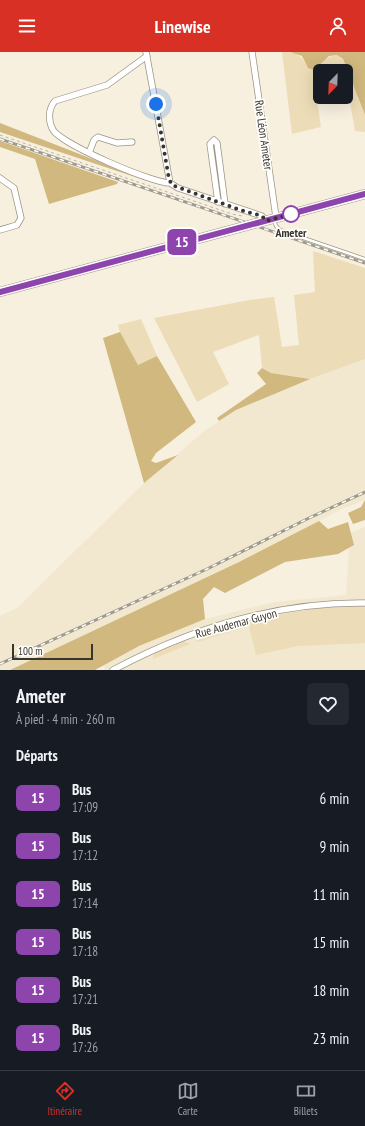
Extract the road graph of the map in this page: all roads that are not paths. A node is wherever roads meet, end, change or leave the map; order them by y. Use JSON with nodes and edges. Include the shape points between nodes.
{"nodes":[{"id":1,"x":252,"y":52,"type":"edge"},
{"id":2,"x":146,"y":54,"type":"edge"},
{"id":3,"x":132,"y":142,"type":"dead end"},
{"id":4,"x":88,"y":153,"type":"junction"},
{"id":5,"x":0,"y":178,"type":"edge"},
{"id":6,"x":170,"y":183,"type":"junction"},
{"id":7,"x":365,"y":194,"type":"edge"},
{"id":8,"x":218,"y":202,"type":"junction"},
{"id":9,"x":225,"y":204,"type":"junction"},
{"id":10,"x":275,"y":218,"type":"junction"},
{"id":11,"x":266,"y":221,"type":"junction"},
{"id":12,"x":0,"y":230,"type":"edge"},
{"id":13,"x":365,"y":259,"type":"edge"},
{"id":14,"x":0,"y":292,"type":"edge"},
{"id":15,"x":365,"y":603,"type":"edge"},
{"id":16,"x":114,"y":670,"type":"edge"}],
"edges":[{"from":1,"to":10,"type":"street","name":"Rue Léon Ameter"},
{"from":2,"to":4,"type":"street","via":[[107,85],[55,101],[53,104],[50,118],[53,130],[60,137]]},
{"from":2,"to":6,"type":"street"},
{"from":3,"to":4,"type":"street","via":[[117,143],[98,137]]},
{"from":4,"to":6,"type":"street","via":[[161,182]]},
{"from":5,"to":12,"type":"street","via":[[14,188],[21,218],[17,225]]},
{"from":6,"to":8,"type":"street","via":[[174,187]]},
{"from":7,"to":10,"type":"main road"},
{"from":8,"to":9,"type":"street"},
{"from":8,"to":9,"type":"street","via":[[210,144],[214,140],[217,143]]},
{"from":9,"to":11,"type":"street","via":[[262,216]]},
{"from":10,"to":11,"type":"main road"},
{"from":10,"to":13,"type":"lane","via":[[276,226],[280,230]]},
{"from":11,"to":14,"type":"main road"},
{"from":15,"to":16,"type":"street","name":"Rue Audemar Guyon","via":[[321,605],[253,616],[184,638]]}]}
